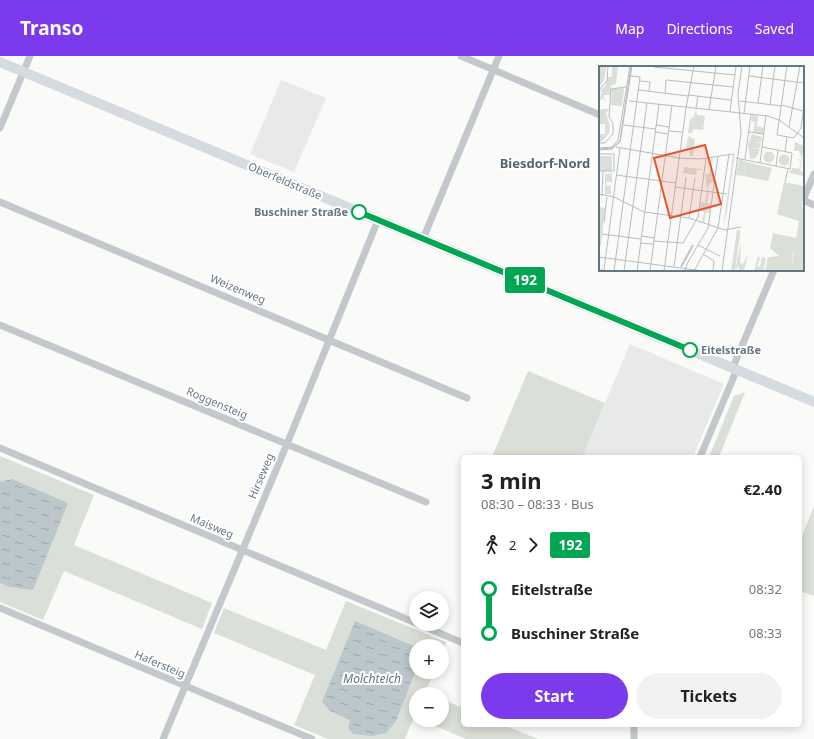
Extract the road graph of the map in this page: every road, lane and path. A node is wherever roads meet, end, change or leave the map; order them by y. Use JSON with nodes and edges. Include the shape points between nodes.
{"nodes":[{"id":1,"x":30,"y":56,"type":"edge"},
{"id":2,"x":461,"y":56,"type":"edge"},
{"id":3,"x":499,"y":56,"type":"edge"},
{"id":4,"x":0,"y":62,"type":"edge"},
{"id":5,"x":494,"y":70,"type":"junction"},
{"id":6,"x":23,"y":72,"type":"junction"},
{"id":7,"x":599,"y":115,"type":"edge"},
{"id":8,"x":0,"y":128,"type":"edge"},
{"id":9,"x":814,"y":174,"type":"edge"},
{"id":10,"x":804,"y":198,"type":"edge"},
{"id":11,"x":804,"y":200,"type":"edge"},
{"id":12,"x":0,"y":202,"type":"edge"},
{"id":13,"x":814,"y":205,"type":"edge"},
{"id":14,"x":378,"y":220,"type":"junction"},
{"id":15,"x":423,"y":239,"type":"junction"},
{"id":16,"x":774,"y":271,"type":"edge"},
{"id":17,"x":0,"y":325,"type":"edge"},
{"id":18,"x":329,"y":339,"type":"junction"},
{"id":19,"x":735,"y":368,"type":"junction"},
{"id":20,"x":467,"y":398,"type":"dead end"},
{"id":21,"x":814,"y":402,"type":"edge"},
{"id":22,"x":287,"y":444,"type":"junction"},
{"id":23,"x":0,"y":448,"type":"edge"},
{"id":24,"x":701,"y":455,"type":"edge"},
{"id":25,"x":426,"y":502,"type":"dead end"},
{"id":26,"x":242,"y":550,"type":"junction"},
{"id":27,"x":0,"y":608,"type":"edge"},
{"id":28,"x":409,"y":621,"type":"edge"},
{"id":29,"x":434,"y":631,"type":"edge"},
{"id":30,"x":461,"y":642,"type":"edge"},
{"id":31,"x":184,"y":686,"type":"junction"},
{"id":32,"x":634,"y":727,"type":"edge"},
{"id":33,"x":163,"y":739,"type":"edge"},
{"id":34,"x":312,"y":739,"type":"edge"},
{"id":35,"x":634,"y":739,"type":"edge"}],
"edges":[{"from":1,"to":6,"type":"street"},
{"from":2,"to":5,"type":"street"},
{"from":3,"to":5,"type":"street"},
{"from":4,"to":6,"type":"street","name":"Oberfeldstraße"},
{"from":5,"to":7,"type":"street"},
{"from":5,"to":15,"type":"street"},
{"from":6,"to":8,"type":"street"},
{"from":6,"to":14,"type":"street","name":"Oberfeldstraße"},
{"from":9,"to":10,"type":"street"},
{"from":11,"to":13,"type":"street"},
{"from":12,"to":18,"type":"street","name":"Weizenweg"},
{"from":14,"to":15,"type":"street","name":"Oberfeldstraße"},
{"from":14,"to":18,"type":"street","name":"Hirseweg"},
{"from":15,"to":19,"type":"street","name":"Oberfeldstraße"},
{"from":16,"to":19,"type":"street"},
{"from":17,"to":22,"type":"street","name":"Roggensteig"},
{"from":18,"to":20,"type":"street","name":"Weizenweg"},
{"from":18,"to":22,"type":"street","name":"Hirseweg"},
{"from":19,"to":21,"type":"street","name":"Oberfeldstraße"},
{"from":19,"to":24,"type":"street"},
{"from":22,"to":25,"type":"street","name":"Roggensteig"},
{"from":22,"to":26,"type":"street","name":"Hirseweg"},
{"from":23,"to":26,"type":"street","name":"Maisweg"},
{"from":26,"to":28,"type":"street","name":"Maisweg"},
{"from":26,"to":31,"type":"street","name":"Hirseweg"},
{"from":27,"to":31,"type":"street","name":"Hafersteig"},
{"from":29,"to":30,"type":"street","name":"Maisweg"},
{"from":31,"to":33,"type":"street","name":"Hirseweg"},
{"from":31,"to":34,"type":"street","name":"Hafersteig"},
{"from":32,"to":35,"type":"street"}]}
